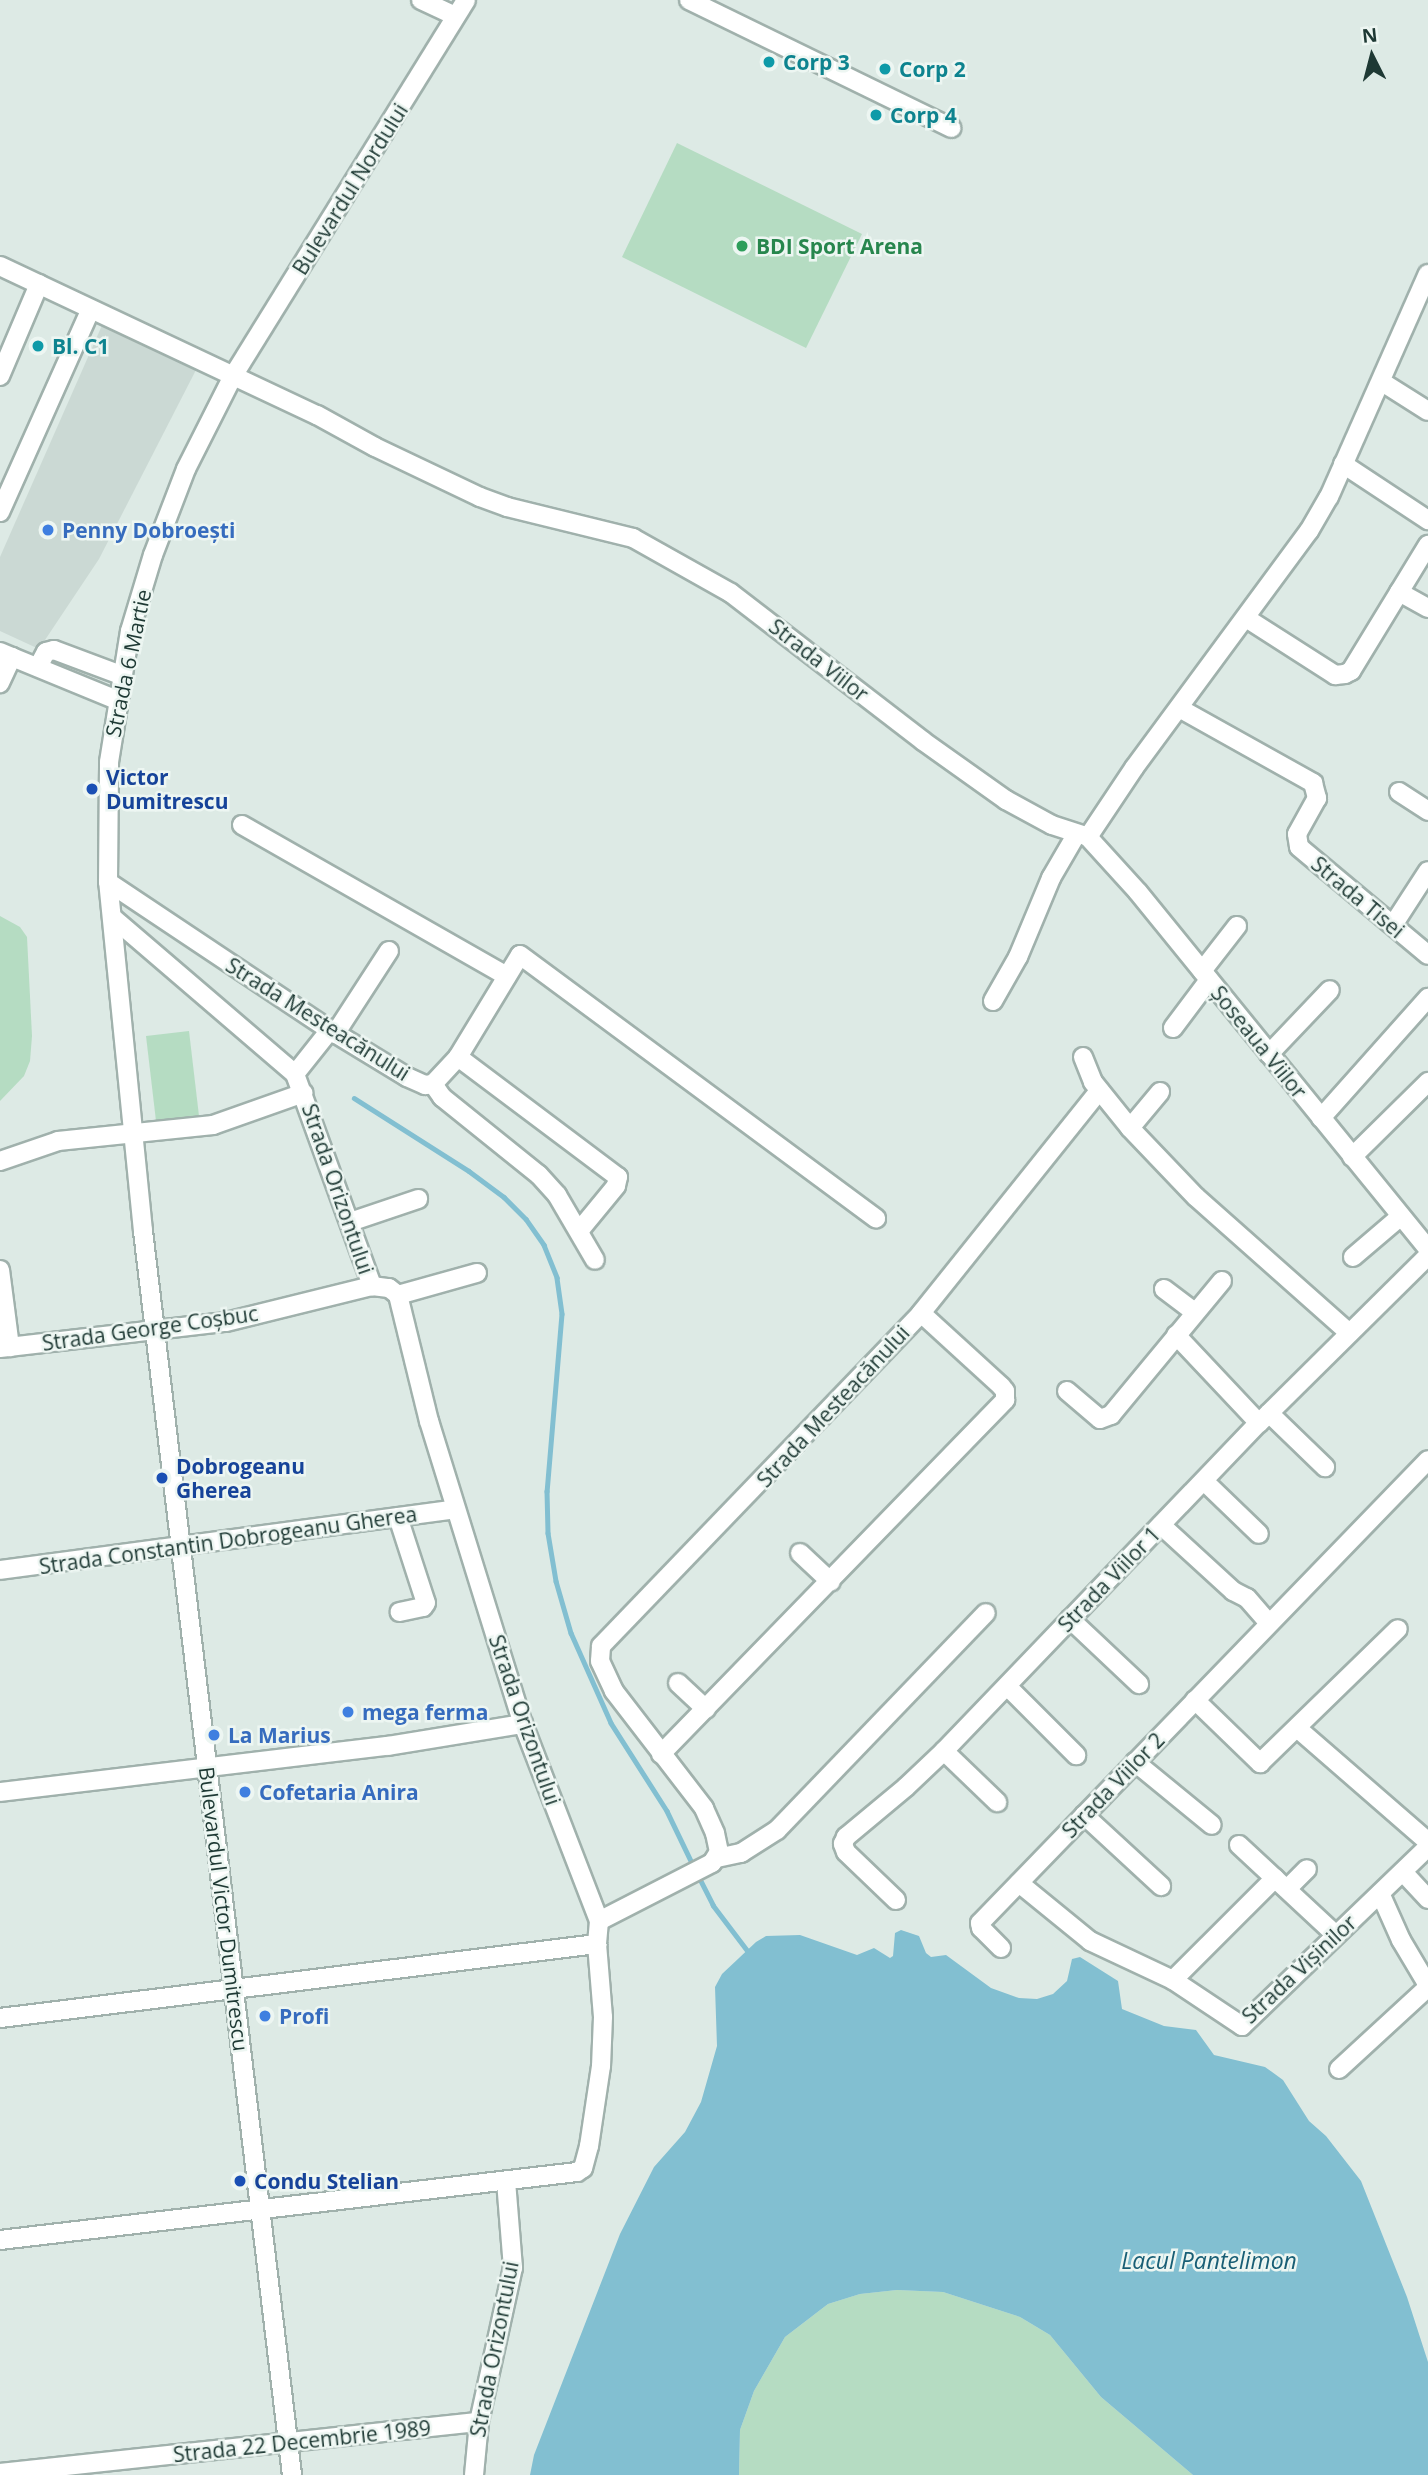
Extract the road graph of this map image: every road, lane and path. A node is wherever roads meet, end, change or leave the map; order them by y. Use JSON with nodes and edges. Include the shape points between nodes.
{"nodes":[{"id":1,"x":421,"y":0,"type":"edge"},
{"id":2,"x":466,"y":0,"type":"edge"},
{"id":3,"x":689,"y":0,"type":"edge"},
{"id":4,"x":456,"y":16,"type":"junction"},
{"id":5,"x":951,"y":128,"type":"dead end"},
{"id":6,"x":0,"y":266,"type":"edge"},
{"id":7,"x":1428,"y":274,"type":"edge"},
{"id":8,"x":39,"y":284,"type":"junction"},
{"id":9,"x":1424,"y":294,"type":"edge"},
{"id":10,"x":90,"y":309,"type":"junction"},
{"id":11,"x":0,"y":376,"type":"edge"},
{"id":12,"x":233,"y":376,"type":"junction"},
{"id":13,"x":1382,"y":382,"type":"junction"},
{"id":14,"x":1428,"y":411,"type":"edge"},
{"id":15,"x":1343,"y":464,"type":"junction"},
{"id":16,"x":0,"y":512,"type":"edge"},
{"id":17,"x":1428,"y":520,"type":"edge"},
{"id":18,"x":1428,"y":545,"type":"edge"},
{"id":19,"x":1399,"y":592,"type":"junction"},
{"id":20,"x":1428,"y":608,"type":"edge"},
{"id":21,"x":1246,"y":618,"type":"junction"},
{"id":22,"x":6,"y":654,"type":"edge"},
{"id":23,"x":38,"y":667,"type":"junction"},
{"id":24,"x":121,"y":675,"type":"junction"},
{"id":25,"x":0,"y":683,"type":"edge"},
{"id":26,"x":117,"y":700,"type":"junction"},
{"id":27,"x":1179,"y":708,"type":"junction"},
{"id":28,"x":1399,"y":792,"type":"dead end"},
{"id":29,"x":1428,"y":811,"type":"edge"},
{"id":30,"x":242,"y":825,"type":"dead end"},
{"id":31,"x":1082,"y":836,"type":"junction"},
{"id":32,"x":1428,"y":872,"type":"edge"},
{"id":33,"x":108,"y":882,"type":"junction"},
{"id":34,"x":111,"y":917,"type":"junction"},
{"id":35,"x":1393,"y":925,"type":"junction"},
{"id":36,"x":1237,"y":926,"type":"dead end"},
{"id":37,"x":389,"y":951,"type":"dead end"},
{"id":38,"x":1428,"y":955,"type":"edge"},
{"id":39,"x":507,"y":976,"type":"junction"},
{"id":40,"x":1206,"y":976,"type":"junction"},
{"id":41,"x":1330,"y":990,"type":"dead end"},
{"id":42,"x":1428,"y":998,"type":"edge"},
{"id":43,"x":993,"y":1000,"type":"dead end"},
{"id":44,"x":1172,"y":1028,"type":"dead end"},
{"id":45,"x":333,"y":1032,"type":"junction"},
{"id":46,"x":1269,"y":1054,"type":"junction"},
{"id":47,"x":458,"y":1056,"type":"junction"},
{"id":48,"x":1083,"y":1056,"type":"dead end"},
{"id":49,"x":295,"y":1074,"type":"junction"},
{"id":50,"x":1428,"y":1082,"type":"edge"},
{"id":51,"x":433,"y":1084,"type":"junction"},
{"id":52,"x":1099,"y":1091,"type":"junction"},
{"id":53,"x":1160,"y":1092,"type":"dead end"},
{"id":54,"x":304,"y":1093,"type":"junction"},
{"id":55,"x":1321,"y":1118,"type":"junction"},
{"id":56,"x":1130,"y":1128,"type":"junction"},
{"id":57,"x":133,"y":1134,"type":"junction"},
{"id":58,"x":1352,"y":1157,"type":"junction"},
{"id":59,"x":0,"y":1161,"type":"edge"},
{"id":60,"x":418,"y":1199,"type":"dead end"},
{"id":61,"x":1401,"y":1216,"type":"junction"},
{"id":62,"x":876,"y":1218,"type":"dead end"},
{"id":63,"x":350,"y":1222,"type":"junction"},
{"id":64,"x":579,"y":1231,"type":"junction"},
{"id":65,"x":1428,"y":1249,"type":"edge"},
{"id":66,"x":1428,"y":1255,"type":"edge"},
{"id":67,"x":1353,"y":1257,"type":"dead end"},
{"id":68,"x":595,"y":1260,"type":"dead end"},
{"id":69,"x":0,"y":1270,"type":"edge"},
{"id":70,"x":477,"y":1273,"type":"dead end"},
{"id":71,"x":1222,"y":1280,"type":"dead end"},
{"id":72,"x":377,"y":1286,"type":"junction"},
{"id":73,"x":1164,"y":1289,"type":"dead end"},
{"id":74,"x":398,"y":1295,"type":"junction"},
{"id":75,"x":1195,"y":1312,"type":"junction"},
{"id":76,"x":921,"y":1313,"type":"junction"},
{"id":77,"x":155,"y":1331,"type":"junction"},
{"id":78,"x":1349,"y":1333,"type":"junction"},
{"id":79,"x":1176,"y":1335,"type":"junction"},
{"id":80,"x":5,"y":1347,"type":"edge"},
{"id":81,"x":1067,"y":1391,"type":"dead end"},
{"id":82,"x":1264,"y":1418,"type":"junction"},
{"id":83,"x":1428,"y":1460,"type":"edge"},
{"id":84,"x":1325,"y":1468,"type":"dead end"},
{"id":85,"x":1204,"y":1481,"type":"junction"},
{"id":86,"x":455,"y":1509,"type":"junction"},
{"id":87,"x":398,"y":1517,"type":"junction"},
{"id":88,"x":1161,"y":1525,"type":"junction"},
{"id":89,"x":1259,"y":1534,"type":"dead end"},
{"id":90,"x":181,"y":1548,"type":"junction"},
{"id":91,"x":800,"y":1553,"type":"dead end"},
{"id":92,"x":0,"y":1570,"type":"edge"},
{"id":93,"x":831,"y":1582,"type":"junction"},
{"id":94,"x":400,"y":1612,"type":"dead end"},
{"id":95,"x":985,"y":1614,"type":"dead end"},
{"id":96,"x":1070,"y":1619,"type":"junction"},
{"id":97,"x":1269,"y":1623,"type":"junction"},
{"id":98,"x":1398,"y":1629,"type":"dead end"},
{"id":99,"x":678,"y":1683,"type":"dead end"},
{"id":100,"x":1139,"y":1684,"type":"dead end"},
{"id":101,"x":1007,"y":1686,"type":"junction"},
{"id":102,"x":1195,"y":1700,"type":"junction"},
{"id":103,"x":706,"y":1709,"type":"junction"},
{"id":104,"x":523,"y":1724,"type":"junction"},
{"id":105,"x":1297,"y":1728,"type":"junction"},
{"id":106,"x":944,"y":1751,"type":"junction"},
{"id":107,"x":661,"y":1754,"type":"junction"},
{"id":108,"x":1076,"y":1755,"type":"dead end"},
{"id":109,"x":1135,"y":1762,"type":"junction"},
{"id":110,"x":206,"y":1767,"type":"junction"},
{"id":111,"x":0,"y":1791,"type":"edge"},
{"id":112,"x":997,"y":1802,"type":"dead end"},
{"id":113,"x":1084,"y":1815,"type":"junction"},
{"id":114,"x":1212,"y":1825,"type":"dead end"},
{"id":115,"x":1239,"y":1845,"type":"dead end"},
{"id":116,"x":1428,"y":1845,"type":"edge"},
{"id":117,"x":714,"y":1861,"type":"junction"},
{"id":118,"x":1307,"y":1869,"type":"dead end"},
{"id":119,"x":1403,"y":1872,"type":"junction"},
{"id":120,"x":1019,"y":1883,"type":"junction"},
{"id":121,"x":1281,"y":1884,"type":"junction"},
{"id":122,"x":1161,"y":1886,"type":"dead end"},
{"id":123,"x":1380,"y":1894,"type":"junction"},
{"id":124,"x":1428,"y":1899,"type":"edge"},
{"id":125,"x":896,"y":1900,"type":"dead end"},
{"id":126,"x":599,"y":1921,"type":"junction"},
{"id":127,"x":1336,"y":1935,"type":"junction"},
{"id":128,"x":597,"y":1944,"type":"junction"},
{"id":129,"x":1001,"y":1948,"type":"dead end"},
{"id":130,"x":1172,"y":1980,"type":"junction"},
{"id":131,"x":234,"y":1990,"type":"junction"},
{"id":132,"x":0,"y":2018,"type":"edge"},
{"id":133,"x":1339,"y":2069,"type":"dead end"},
{"id":134,"x":506,"y":2181,"type":"junction"},
{"id":135,"x":261,"y":2210,"type":"junction"},
{"id":136,"x":0,"y":2240,"type":"edge"},
{"id":137,"x":479,"y":2422,"type":"junction"},
{"id":138,"x":288,"y":2443,"type":"junction"},
{"id":139,"x":0,"y":2473,"type":"edge"},
{"id":140,"x":292,"y":2475,"type":"edge"},
{"id":141,"x":474,"y":2475,"type":"edge"}],
"edges":[{"from":1,"to":4,"type":"street"},
{"from":2,"to":4,"type":"street","name":"Bulevardul Nordului"},
{"from":3,"to":5,"type":"street"},
{"from":4,"to":12,"type":"street","name":"Bulevardul Nordului"},
{"from":6,"to":8,"type":"street","name":"Strada Viilor"},
{"from":7,"to":9,"type":"street"},
{"from":8,"to":10,"type":"street","name":"Strada Viilor"},
{"from":8,"to":11,"type":"street"},
{"from":9,"to":13,"type":"street"},
{"from":10,"to":12,"type":"street","name":"Strada Viilor"},
{"from":10,"to":16,"type":"street"},
{"from":12,"to":24,"type":"street","name":"Strada 6 Martie","via":[[168,514],[141,592]]},
{"from":12,"to":31,"type":"street","name":"Strada Viilor","via":[[480,497],[633,538],[731,593],[1027,813]]},
{"from":13,"to":14,"type":"street"},
{"from":13,"to":15,"type":"street"},
{"from":15,"to":17,"type":"street"},
{"from":15,"to":21,"type":"street","via":[[1310,531]]},
{"from":18,"to":19,"type":"street"},
{"from":19,"to":20,"type":"street"},
{"from":19,"to":21,"type":"street","via":[[1345,674],[1335,675]]},
{"from":21,"to":27,"type":"street"},
{"from":22,"to":23,"type":"street"},
{"from":22,"to":25,"type":"street"},
{"from":23,"to":24,"type":"street","via":[[46,652],[54,650]]},
{"from":23,"to":26,"type":"street"},
{"from":24,"to":26,"type":"street","name":"Strada 6 Martie"},
{"from":26,"to":33,"type":"street","name":"Strada 6 Martie","via":[[109,762]]},
{"from":27,"to":31,"type":"street"},
{"from":27,"to":35,"type":"street","name":"Strada Tisei","via":[[1313,783],[1317,798],[1297,834],[1299,847]]},
{"from":28,"to":29,"type":"street"},
{"from":30,"to":39,"type":"street"},
{"from":31,"to":40,"type":"street","name":"Șoseaua Viilor","via":[[1138,892]]},
{"from":31,"to":43,"type":"street","via":[[1051,878],[1018,957]]},
{"from":32,"to":35,"type":"street"},
{"from":33,"to":34,"type":"street","name":"Strada 6 Martie"},
{"from":33,"to":45,"type":"street","name":"Strada Mesteacănului"},
{"from":34,"to":49,"type":"street"},
{"from":34,"to":57,"type":"street","name":"Strada 6 Martie"},
{"from":35,"to":38,"type":"street","name":"Strada Tisei"},
{"from":36,"to":40,"type":"street"},
{"from":37,"to":45,"type":"street"},
{"from":39,"to":47,"type":"street"},
{"from":39,"to":62,"type":"street","via":[[520,955]]},
{"from":40,"to":44,"type":"street"},
{"from":40,"to":46,"type":"street","name":"Șoseaua Viilor"},
{"from":41,"to":46,"type":"street"},
{"from":42,"to":55,"type":"street"},
{"from":45,"to":49,"type":"street"},
{"from":45,"to":51,"type":"street","name":"Strada Mesteacănului","via":[[407,1077]]},
{"from":46,"to":55,"type":"street","name":"Șoseaua Viilor"},
{"from":47,"to":51,"type":"street"},
{"from":47,"to":64,"type":"street","via":[[618,1177],[616,1186]]},
{"from":48,"to":52,"type":"street"},
{"from":49,"to":54,"type":"street","name":"Strada Orizontului"},
{"from":50,"to":58,"type":"street"},
{"from":51,"to":64,"type":"street","name":"Strada Mesteacănului","via":[[442,1097],[539,1175]]},
{"from":52,"to":56,"type":"street"},
{"from":52,"to":76,"type":"street"},
{"from":53,"to":56,"type":"street"},
{"from":54,"to":57,"type":"street","via":[[213,1125]]},
{"from":54,"to":63,"type":"street","name":"Strada Orizontului"},
{"from":55,"to":58,"type":"street","name":"Șoseaua Viilor"},
{"from":56,"to":78,"type":"street","via":[[1196,1197]]},
{"from":57,"to":59,"type":"street","via":[[58,1141]]},
{"from":57,"to":77,"type":"street","name":"Bulevardul Victor Dumitrescu"},
{"from":58,"to":61,"type":"street","name":"Șoseaua Viilor"},
{"from":60,"to":63,"type":"street"},
{"from":61,"to":65,"type":"street","name":"Șoseaua Viilor"},
{"from":61,"to":67,"type":"street"},
{"from":63,"to":72,"type":"street","name":"Strada Orizontului"},
{"from":64,"to":68,"type":"street","name":"Strada Mesteacănului"},
{"from":66,"to":78,"type":"street","name":"Strada Viilor 1"},
{"from":69,"to":80,"type":"street"},
{"from":70,"to":74,"type":"street"},
{"from":71,"to":75,"type":"street"},
{"from":72,"to":74,"type":"street","name":"Strada Orizontului"},
{"from":72,"to":77,"type":"street","name":"Strada George Coșbuc","via":[[253,1317]]},
{"from":73,"to":75,"type":"street"},
{"from":74,"to":86,"type":"street","name":"Strada Orizontului"},
{"from":75,"to":79,"type":"street"},
{"from":76,"to":93,"type":"street","name":"Strada Mesteacănului","via":[[1006,1396]]},
{"from":76,"to":107,"type":"street","name":"Strada Mesteacănului","via":[[601,1646],[600,1661],[614,1691]]},
{"from":77,"to":80,"type":"street","name":"Strada George Coșbuc"},
{"from":77,"to":90,"type":"street","name":"Bulevardul Victor Dumitrescu"},
{"from":78,"to":82,"type":"street","name":"Strada Viilor 1"},
{"from":79,"to":81,"type":"street","via":[[1105,1419],[1095,1416]]},
{"from":79,"to":82,"type":"street"},
{"from":82,"to":84,"type":"street"},
{"from":82,"to":85,"type":"street","name":"Strada Viilor 1"},
{"from":83,"to":97,"type":"street","name":"Strada Viilor 2"},
{"from":85,"to":88,"type":"street","name":"Strada Viilor 1"},
{"from":85,"to":89,"type":"street"},
{"from":86,"to":87,"type":"street","name":"Strada Constantin Dobrogeanu Gherea"},
{"from":86,"to":104,"type":"street","name":"Strada Orizontului"},
{"from":87,"to":90,"type":"street","name":"Strada Constantin Dobrogeanu Gherea"},
{"from":87,"to":94,"type":"street","via":[[426,1603]]},
{"from":88,"to":96,"type":"street","name":"Strada Viilor 1"},
{"from":88,"to":97,"type":"street","via":[[1233,1591],[1247,1598]]},
{"from":90,"to":92,"type":"street","name":"Strada Constantin Dobrogeanu Gherea"},
{"from":90,"to":110,"type":"street","name":"Bulevardul Victor Dumitrescu"},
{"from":91,"to":93,"type":"street"},
{"from":93,"to":103,"type":"street","name":"Strada Mesteacănului"},
{"from":95,"to":117,"type":"street","via":[[777,1830],[741,1853]]},
{"from":96,"to":100,"type":"street"},
{"from":96,"to":101,"type":"street","name":"Strada Viilor 1"},
{"from":97,"to":102,"type":"street","name":"Strada Viilor 2"},
{"from":98,"to":105,"type":"street"},
{"from":99,"to":103,"type":"street"},
{"from":101,"to":106,"type":"street","name":"Strada Viilor 1"},
{"from":101,"to":108,"type":"street"},
{"from":102,"to":105,"type":"street","via":[[1260,1763]]},
{"from":102,"to":109,"type":"street","name":"Strada Viilor 2"},
{"from":103,"to":107,"type":"street","name":"Strada Mesteacănului"},
{"from":104,"to":110,"type":"street","via":[[388,1746]]},
{"from":104,"to":126,"type":"street","name":"Strada Orizontului"},
{"from":105,"to":116,"type":"street"},
{"from":106,"to":112,"type":"street"},
{"from":106,"to":125,"type":"street","name":"Strada Viilor 1","via":[[844,1839],[846,1852]]},
{"from":107,"to":117,"type":"street","name":"Strada Mesteacănului","via":[[712,1823],[718,1844]]},
{"from":109,"to":113,"type":"street","name":"Strada Viilor 2"},
{"from":109,"to":114,"type":"street"},
{"from":110,"to":111,"type":"street"},
{"from":110,"to":131,"type":"street","name":"Bulevardul Victor Dumitrescu"},
{"from":113,"to":120,"type":"street","name":"Strada Viilor 2"},
{"from":113,"to":122,"type":"street"},
{"from":115,"to":121,"type":"street"},
{"from":116,"to":119,"type":"street","name":"Strada Vișinilor"},
{"from":117,"to":126,"type":"street"},
{"from":118,"to":121,"type":"street"},
{"from":119,"to":123,"type":"street","name":"Strada Vișinilor"},
{"from":119,"to":124,"type":"street"},
{"from":120,"to":129,"type":"street","name":"Strada Viilor 2","via":[[980,1923]]},
{"from":120,"to":130,"type":"street","name":"Strada Vișinilor","via":[[1090,1941]]},
{"from":121,"to":127,"type":"street"},
{"from":121,"to":130,"type":"street"},
{"from":123,"to":127,"type":"street","name":"Strada Vișinilor"},
{"from":123,"to":133,"type":"street","via":[[1426,1989]]},
{"from":126,"to":128,"type":"street","name":"Strada Orizontului"},
{"from":127,"to":130,"type":"street","name":"Strada Vișinilor","via":[[1242,2026]]},
{"from":128,"to":131,"type":"street"},
{"from":128,"to":134,"type":"street","name":"Strada Orizontului","via":[[603,2045],[583,2168]]},
{"from":131,"to":132,"type":"street"},
{"from":131,"to":135,"type":"street","name":"Bulevardul Victor Dumitrescu"},
{"from":134,"to":135,"type":"street"},
{"from":134,"to":137,"type":"street","name":"Strada Orizontului","via":[[513,2268]]},
{"from":135,"to":136,"type":"street"},
{"from":135,"to":138,"type":"street","name":"Bulevardul Victor Dumitrescu"},
{"from":137,"to":138,"type":"street","name":"Strada 22 Decembrie 1989"},
{"from":137,"to":141,"type":"street","name":"Strada Orizontului"},
{"from":138,"to":139,"type":"street","name":"Strada 22 Decembrie 1989"},
{"from":138,"to":140,"type":"street","name":"Bulevardul Victor Dumitrescu"}]}
